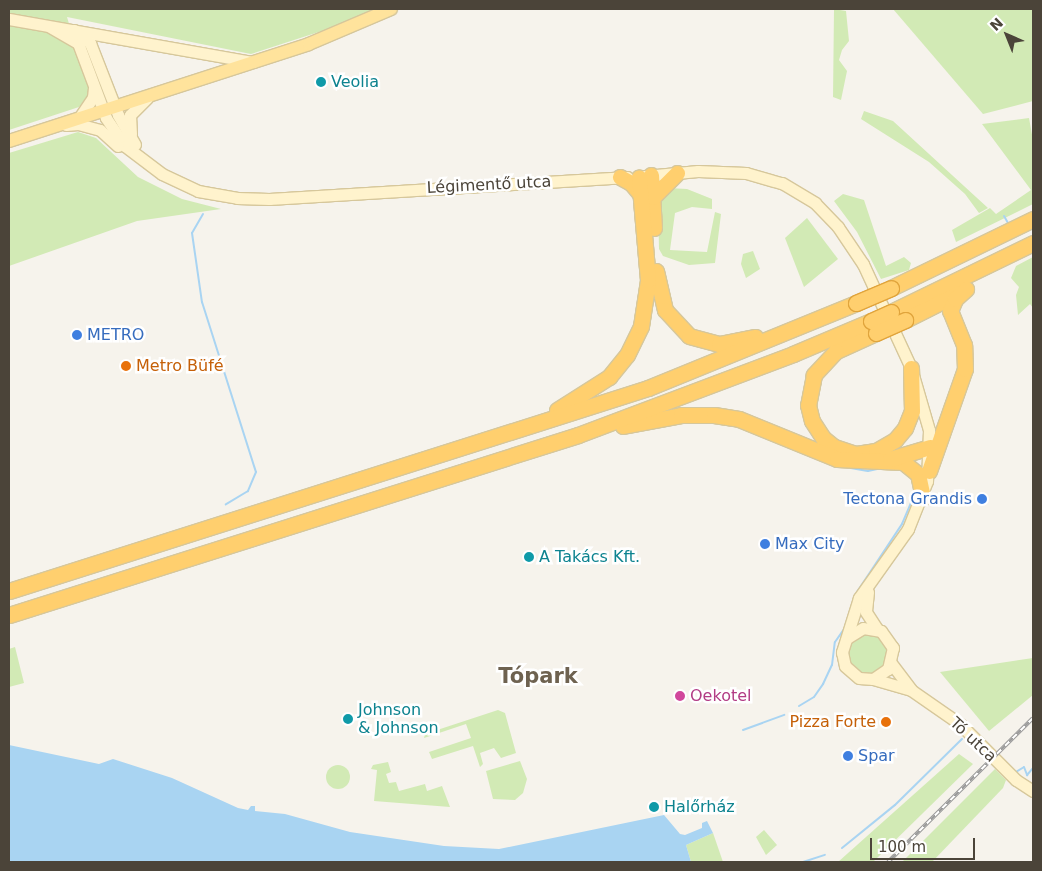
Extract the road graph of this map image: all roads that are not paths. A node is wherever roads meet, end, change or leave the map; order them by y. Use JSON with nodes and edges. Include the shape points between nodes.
{"nodes":[{"id":1,"x":391,"y":9,"type":"edge"},
{"id":2,"x":9,"y":19,"type":"edge"},
{"id":3,"x":50,"y":27,"type":"junction"},
{"id":4,"x":73,"y":29,"type":"junction"},
{"id":5,"x":212,"y":54,"type":"junction"},
{"id":6,"x":253,"y":62,"type":"junction"},
{"id":7,"x":215,"y":73,"type":"junction"},
{"id":8,"x":94,"y":86,"type":"junction"},
{"id":9,"x":149,"y":96,"type":"junction"},
{"id":10,"x":109,"y":108,"type":"junction"},
{"id":11,"x":79,"y":118,"type":"junction"},
{"id":12,"x":56,"y":126,"type":"junction"},
{"id":13,"x":9,"y":141,"type":"edge"},
{"id":14,"x":136,"y":145,"type":"junction"},
{"id":15,"x":153,"y":169,"type":"junction"},
{"id":16,"x":677,"y":173,"type":"junction"},
{"id":17,"x":645,"y":176,"type":"junction"},
{"id":18,"x":620,"y":177,"type":"junction"},
{"id":19,"x":647,"y":196,"type":"junction"},
{"id":20,"x":1033,"y":219,"type":"edge"},
{"id":21,"x":1033,"y":243,"type":"edge"},
{"id":22,"x":1019,"y":255,"type":"edge"},
{"id":23,"x":966,"y":289,"type":"junction"},
{"id":24,"x":850,"y":305,"type":"junction"},
{"id":25,"x":902,"y":314,"type":"junction"},
{"id":26,"x":874,"y":327,"type":"junction"},
{"id":27,"x":911,"y":368,"type":"junction"},
{"id":28,"x":578,"y":435,"type":"junction"},
{"id":29,"x":496,"y":438,"type":"junction"},
{"id":30,"x":930,"y":447,"type":"junction"},
{"id":31,"x":884,"y":461,"type":"junction"},
{"id":32,"x":929,"y":472,"type":"junction"},
{"id":33,"x":923,"y":496,"type":"junction"},
{"id":34,"x":878,"y":572,"type":"junction"},
{"id":35,"x":9,"y":591,"type":"edge"},
{"id":36,"x":9,"y":615,"type":"edge"},
{"id":37,"x":877,"y":629,"type":"junction"},
{"id":38,"x":847,"y":638,"type":"junction"},
{"id":39,"x":891,"y":663,"type":"junction"},
{"id":40,"x":873,"y":679,"type":"junction"},
{"id":41,"x":910,"y":690,"type":"junction"},
{"id":42,"x":1033,"y":791,"type":"edge"}],
"edges":[{"from":1,"to":6,"type":"main road","via":[[334,34]]},
{"from":2,"to":3,"type":"main road"},
{"from":3,"to":4,"type":"main road"},
{"from":3,"to":8,"type":"main road","via":[[78,43]]},
{"from":4,"to":5,"type":"main road"},
{"from":4,"to":10,"type":"main road","via":[[90,44]]},
{"from":5,"to":6,"type":"main road"},
{"from":5,"to":7,"type":"main road"},
{"from":6,"to":7,"type":"main road"},
{"from":7,"to":9,"type":"main road"},
{"from":8,"to":10,"type":"main road"},
{"from":8,"to":11,"type":"main road","via":[[93,97]]},
{"from":9,"to":10,"type":"main road"},
{"from":9,"to":14,"type":"main road","via":[[130,115],[128,126]]},
{"from":10,"to":11,"type":"main road"},
{"from":10,"to":14,"type":"main road"},
{"from":10,"to":15,"type":"main road","name":"Légimentő utca","via":[[125,146]]},
{"from":11,"to":12,"type":"main road"},
{"from":12,"to":13,"type":"main road"},
{"from":12,"to":15,"type":"main road","via":[[78,124],[100,130]]},
{"from":14,"to":15,"type":"main road"},
{"from":15,"to":18,"type":"main road","name":"Légimentő utca","via":[[198,191],[237,198]]},
{"from":16,"to":17,"type":"main road","name":"Légimentő utca"},
{"from":16,"to":19,"type":"highway"},
{"from":16,"to":27,"type":"main road","name":"Légimentő utca","via":[[727,171],[782,183],[815,203],[852,245]]},
{"from":17,"to":18,"type":"main road","name":"Légimentő utca"},
{"from":17,"to":19,"type":"highway"},
{"from":18,"to":19,"type":"highway"},
{"from":19,"to":24,"type":"highway","via":[[661,302],[675,324],[693,338],[718,344],[741,342]]},
{"from":19,"to":29,"type":"highway","via":[[647,298],[641,326],[627,355],[609,377],[590,392]]},
{"from":20,"to":24,"type":"highway","bridge":true},
{"from":21,"to":22,"type":"highway"},
{"from":22,"to":23,"type":"highway"},
{"from":22,"to":25,"type":"highway"},
{"from":23,"to":25,"type":"highway"},
{"from":23,"to":32,"type":"highway","via":[[955,299],[950,311],[964,345],[965,370]]},
{"from":24,"to":29,"type":"highway","via":[[707,366]]},
{"from":25,"to":26,"type":"highway","bridge":true},
{"from":26,"to":27,"type":"highway","via":[[836,351],[814,375],[808,405],[812,421],[823,438],[856,454],[876,451],[895,440],[905,428],[912,411]]},
{"from":26,"to":28,"type":"highway"},
{"from":27,"to":30,"type":"main road","name":"Légimentő utca","via":[[925,409]]},
{"from":28,"to":31,"type":"highway","via":[[667,417],[714,415],[754,423],[837,459]]},
{"from":28,"to":36,"type":"highway"},
{"from":29,"to":35,"type":"highway"},
{"from":30,"to":31,"type":"highway"},
{"from":30,"to":32,"type":"main road","name":"Légimentő utca"},
{"from":31,"to":33,"type":"highway","via":[[903,462],[912,467],[922,481]]},
{"from":32,"to":33,"type":"main road","name":"Légimentő utca"},
{"from":33,"to":34,"type":"main road","name":"Légimentő utca","via":[[908,529]]},
{"from":34,"to":37,"type":"main road","via":[[865,605]]},
{"from":34,"to":38,"type":"main road","via":[[859,598]]},
{"from":37,"to":38,"type":"main road","via":[[863,628]]},
{"from":37,"to":39,"type":"main road","via":[[891,643]]},
{"from":38,"to":40,"type":"main road","via":[[842,652],[845,666],[856,676]]},
{"from":39,"to":40,"type":"main road","via":[[884,673]]},
{"from":39,"to":41,"type":"main road","name":"Tó utca"},
{"from":40,"to":41,"type":"main road","name":"Tó utca"},
{"from":41,"to":42,"type":"main road","name":"Tó utca","via":[[960,724],[1016,780]]}]}
